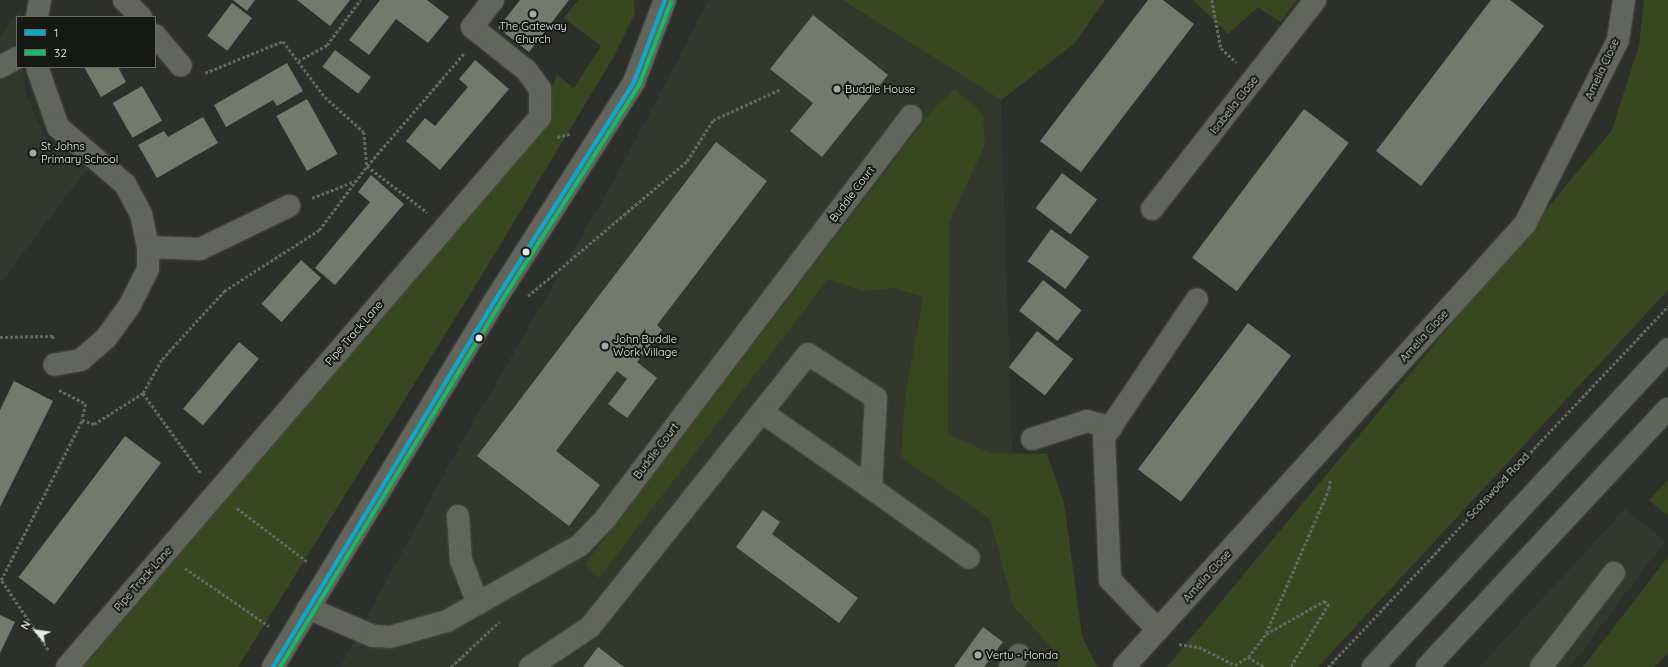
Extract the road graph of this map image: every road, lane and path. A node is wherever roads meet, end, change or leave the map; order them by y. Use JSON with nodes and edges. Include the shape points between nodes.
{"nodes":[{"id":1,"x":40,"y":0,"type":"edge"},
{"id":2,"x":124,"y":0,"type":"edge"},
{"id":3,"x":360,"y":0,"type":"edge"},
{"id":4,"x":493,"y":0,"type":"edge"},
{"id":5,"x":665,"y":0,"type":"edge"},
{"id":6,"x":1212,"y":0,"type":"edge"},
{"id":7,"x":1315,"y":0,"type":"edge"},
{"id":8,"x":1624,"y":0,"type":"edge"},
{"id":9,"x":37,"y":16,"type":"edge"},
{"id":10,"x":140,"y":16,"type":"edge"},
{"id":11,"x":156,"y":35,"type":"edge"},
{"id":12,"x":16,"y":59,"type":"edge"},
{"id":13,"x":298,"y":61,"type":"junction"},
{"id":14,"x":181,"y":66,"type":"joint"},
{"id":15,"x":0,"y":67,"type":"edge"},
{"id":16,"x":37,"y":68,"type":"edge"},
{"id":17,"x":1254,"y":78,"type":"junction"},
{"id":18,"x":781,"y":89,"type":"dead end"},
{"id":19,"x":911,"y":116,"type":"dead end"},
{"id":20,"x":608,"y":126,"type":"junction"},
{"id":21,"x":554,"y":138,"type":"dead end"},
{"id":22,"x":357,"y":180,"type":"dead end"},
{"id":23,"x":289,"y":206,"type":"joint"},
{"id":24,"x":1152,"y":209,"type":"dead end"},
{"id":25,"x":446,"y":227,"type":"junction"},
{"id":26,"x":148,"y":247,"type":"junction"},
{"id":27,"x":1197,"y":299,"type":"dead end"},
{"id":28,"x":494,"y":302,"type":"junction"},
{"id":29,"x":1668,"y":306,"type":"edge"},
{"id":30,"x":0,"y":337,"type":"edge"},
{"id":31,"x":1668,"y":349,"type":"edge"},
{"id":32,"x":54,"y":365,"type":"joint"},
{"id":33,"x":52,"y":387,"type":"dead end"},
{"id":34,"x":1668,"y":409,"type":"edge"},
{"id":35,"x":763,"y":412,"type":"junction"},
{"id":36,"x":82,"y":420,"type":"junction"},
{"id":37,"x":1111,"y":428,"type":"junction"},
{"id":38,"x":1032,"y":439,"type":"dead end"},
{"id":39,"x":1330,"y":474,"type":"dead end"},
{"id":40,"x":871,"y":488,"type":"junction"},
{"id":41,"x":216,"y":493,"type":"junction"},
{"id":42,"x":458,"y":516,"type":"dead end"},
{"id":43,"x":164,"y":554,"type":"junction"},
{"id":44,"x":969,"y":558,"type":"dead end"},
{"id":45,"x":1614,"y":573,"type":"dead end"},
{"id":46,"x":328,"y":577,"type":"junction"},
{"id":47,"x":0,"y":580,"type":"edge"},
{"id":48,"x":501,"y":590,"type":"junction"},
{"id":49,"x":478,"y":604,"type":"junction"},
{"id":50,"x":308,"y":608,"type":"junction"},
{"id":51,"x":262,"y":621,"type":"dead end"},
{"id":52,"x":1266,"y":634,"type":"junction"},
{"id":53,"x":1152,"y":636,"type":"junction"},
{"id":54,"x":1248,"y":657,"type":"junction"},
{"id":55,"x":59,"y":661,"type":"edge"},
{"id":56,"x":273,"y":667,"type":"edge"},
{"id":57,"x":451,"y":667,"type":"edge"},
{"id":58,"x":530,"y":667,"type":"edge"},
{"id":59,"x":1124,"y":667,"type":"edge"},
{"id":60,"x":1265,"y":667,"type":"edge"},
{"id":61,"x":1291,"y":667,"type":"edge"},
{"id":62,"x":1328,"y":667,"type":"edge"},
{"id":63,"x":1372,"y":667,"type":"edge"},
{"id":64,"x":1427,"y":667,"type":"edge"},
{"id":65,"x":1541,"y":667,"type":"edge"}],
"edges":[{"from":1,"to":9,"type":"street"},
{"from":2,"to":10,"type":"street"},
{"from":3,"to":13,"type":"path","via":[[327,45]]},
{"from":4,"to":25,"type":"street","name":"Pipe Track Lane","via":[[472,27],[526,70],[540,89],[540,118]]},
{"from":5,"to":20,"type":"street","via":[[634,82]]},
{"from":6,"to":17,"type":"path","via":[[1220,48]]},
{"from":7,"to":17,"type":"street","name":"Isabella Close"},
{"from":8,"to":53,"type":"street","name":"Amelia Close","via":[[1618,40],[1525,224]]},
{"from":11,"to":14,"type":"street"},
{"from":12,"to":15,"type":"street"},
{"from":13,"to":14,"type":"path","via":[[283,41],[190,79]]},
{"from":13,"to":25,"type":"path","via":[[325,97],[364,132],[367,166]]},
{"from":16,"to":26,"type":"street","via":[[58,127],[126,184],[141,214]]},
{"from":17,"to":24,"type":"street","name":"Isabella Close"},
{"from":18,"to":28,"type":"path","via":[[713,120],[687,161],[532,295]]},
{"from":19,"to":48,"type":"street","name":"Buddle Court","via":[[605,519],[580,545]]},
{"from":20,"to":21,"type":"path"},
{"from":20,"to":28,"type":"street"},
{"from":22,"to":23,"type":"path"},
{"from":23,"to":26,"type":"street","via":[[200,249]]},
{"from":25,"to":41,"type":"street","name":"Pipe Track Lane"},
{"from":26,"to":32,"type":"street","via":[[148,269],[130,305],[106,338],[81,360]]},
{"from":27,"to":37,"type":"street"},
{"from":28,"to":46,"type":"street"},
{"from":29,"to":62,"type":"path","name":"Scotswood Road"},
{"from":30,"to":32,"type":"path","via":[[54,336],[38,364]]},
{"from":31,"to":63,"type":"main road"},
{"from":33,"to":36,"type":"path","via":[[86,404]]},
{"from":34,"to":64,"type":"main road"},
{"from":35,"to":40,"type":"street"},
{"from":35,"to":40,"type":"street","via":[[808,354],[876,398]]},
{"from":35,"to":58,"type":"street","via":[[590,627]]},
{"from":36,"to":41,"type":"path","via":[[94,424],[143,393]]},
{"from":36,"to":47,"type":"path"},
{"from":37,"to":38,"type":"street","via":[[1087,421]]},
{"from":37,"to":53,"type":"street","via":[[1104,437],[1110,580]]},
{"from":39,"to":52,"type":"path","via":[[1329,489]]},
{"from":40,"to":44,"type":"street"},
{"from":41,"to":43,"type":"street","name":"Pipe Track Lane"},
{"from":41,"to":46,"type":"path"},
{"from":42,"to":49,"type":"street","via":[[461,560]]},
{"from":43,"to":51,"type":"path"},
{"from":43,"to":55,"type":"street","name":"Pipe Track Lane"},
{"from":45,"to":65,"type":"street"},
{"from":46,"to":50,"type":"street"},
{"from":47,"to":55,"type":"path"},
{"from":48,"to":49,"type":"street","name":"Buddle Court"},
{"from":48,"to":57,"type":"path","via":[[511,611]]},
{"from":49,"to":50,"type":"street","name":"Buddle Court","via":[[447,621],[390,637],[373,636]]},
{"from":50,"to":56,"type":"street"},
{"from":52,"to":54,"type":"path"},
{"from":52,"to":61,"type":"path","via":[[1324,601],[1329,604]]},
{"from":53,"to":54,"type":"path","via":[[1199,647],[1235,665]]},
{"from":53,"to":59,"type":"street","name":"Amelia Close"},
{"from":54,"to":60,"type":"path"}]}
